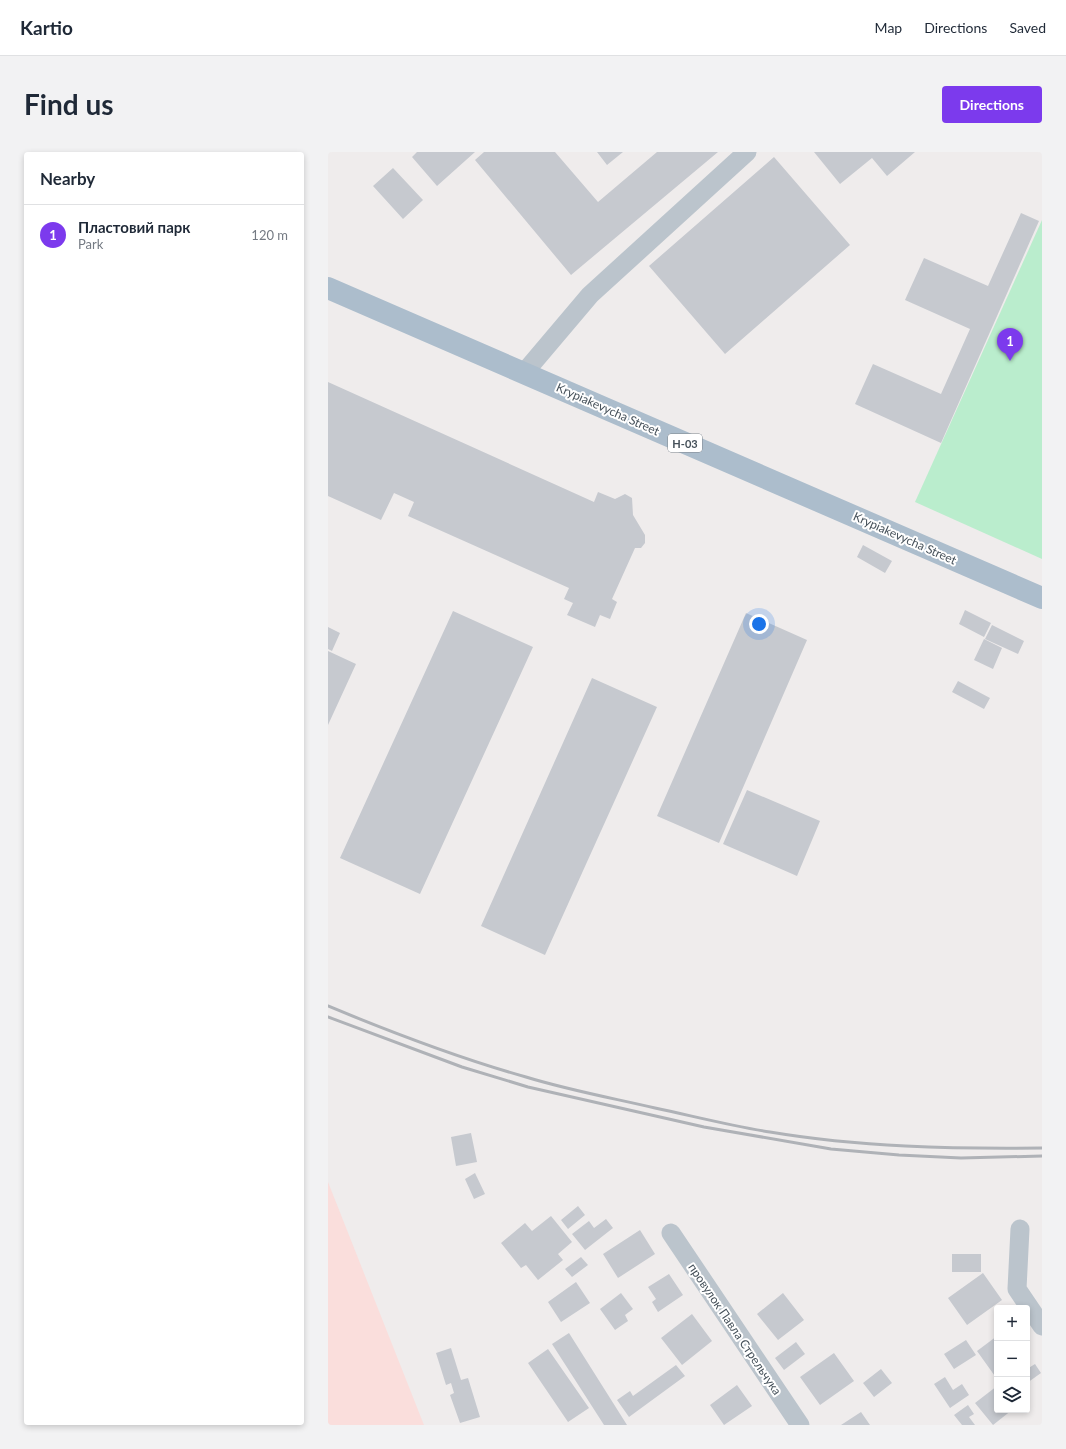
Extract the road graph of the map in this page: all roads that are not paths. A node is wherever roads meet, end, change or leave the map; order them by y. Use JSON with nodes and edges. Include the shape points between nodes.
{"nodes":[{"id":1,"x":747,"y":152,"type":"edge"},
{"id":2,"x":328,"y":288,"type":"edge"},
{"id":3,"x":524,"y":372,"type":"junction"},
{"id":4,"x":1042,"y":598,"type":"edge"},
{"id":5,"x":1020,"y":1229,"type":"dead end"},
{"id":6,"x":671,"y":1233,"type":"dead end"},
{"id":7,"x":1042,"y":1326,"type":"edge"},
{"id":8,"x":800,"y":1425,"type":"edge"}],
"edges":[{"from":1,"to":3,"type":"street","via":[[590,295]]},
{"from":2,"to":3,"type":"main road","name":"Krypiakevycha Street","number":"Н-03"},
{"from":3,"to":4,"type":"main road","name":"Krypiakevycha Street","number":"Н-03"},
{"from":5,"to":7,"type":"street","via":[[1018,1289]]},
{"from":6,"to":8,"type":"street","name":"провулок Павла Стрельчука"}]}
